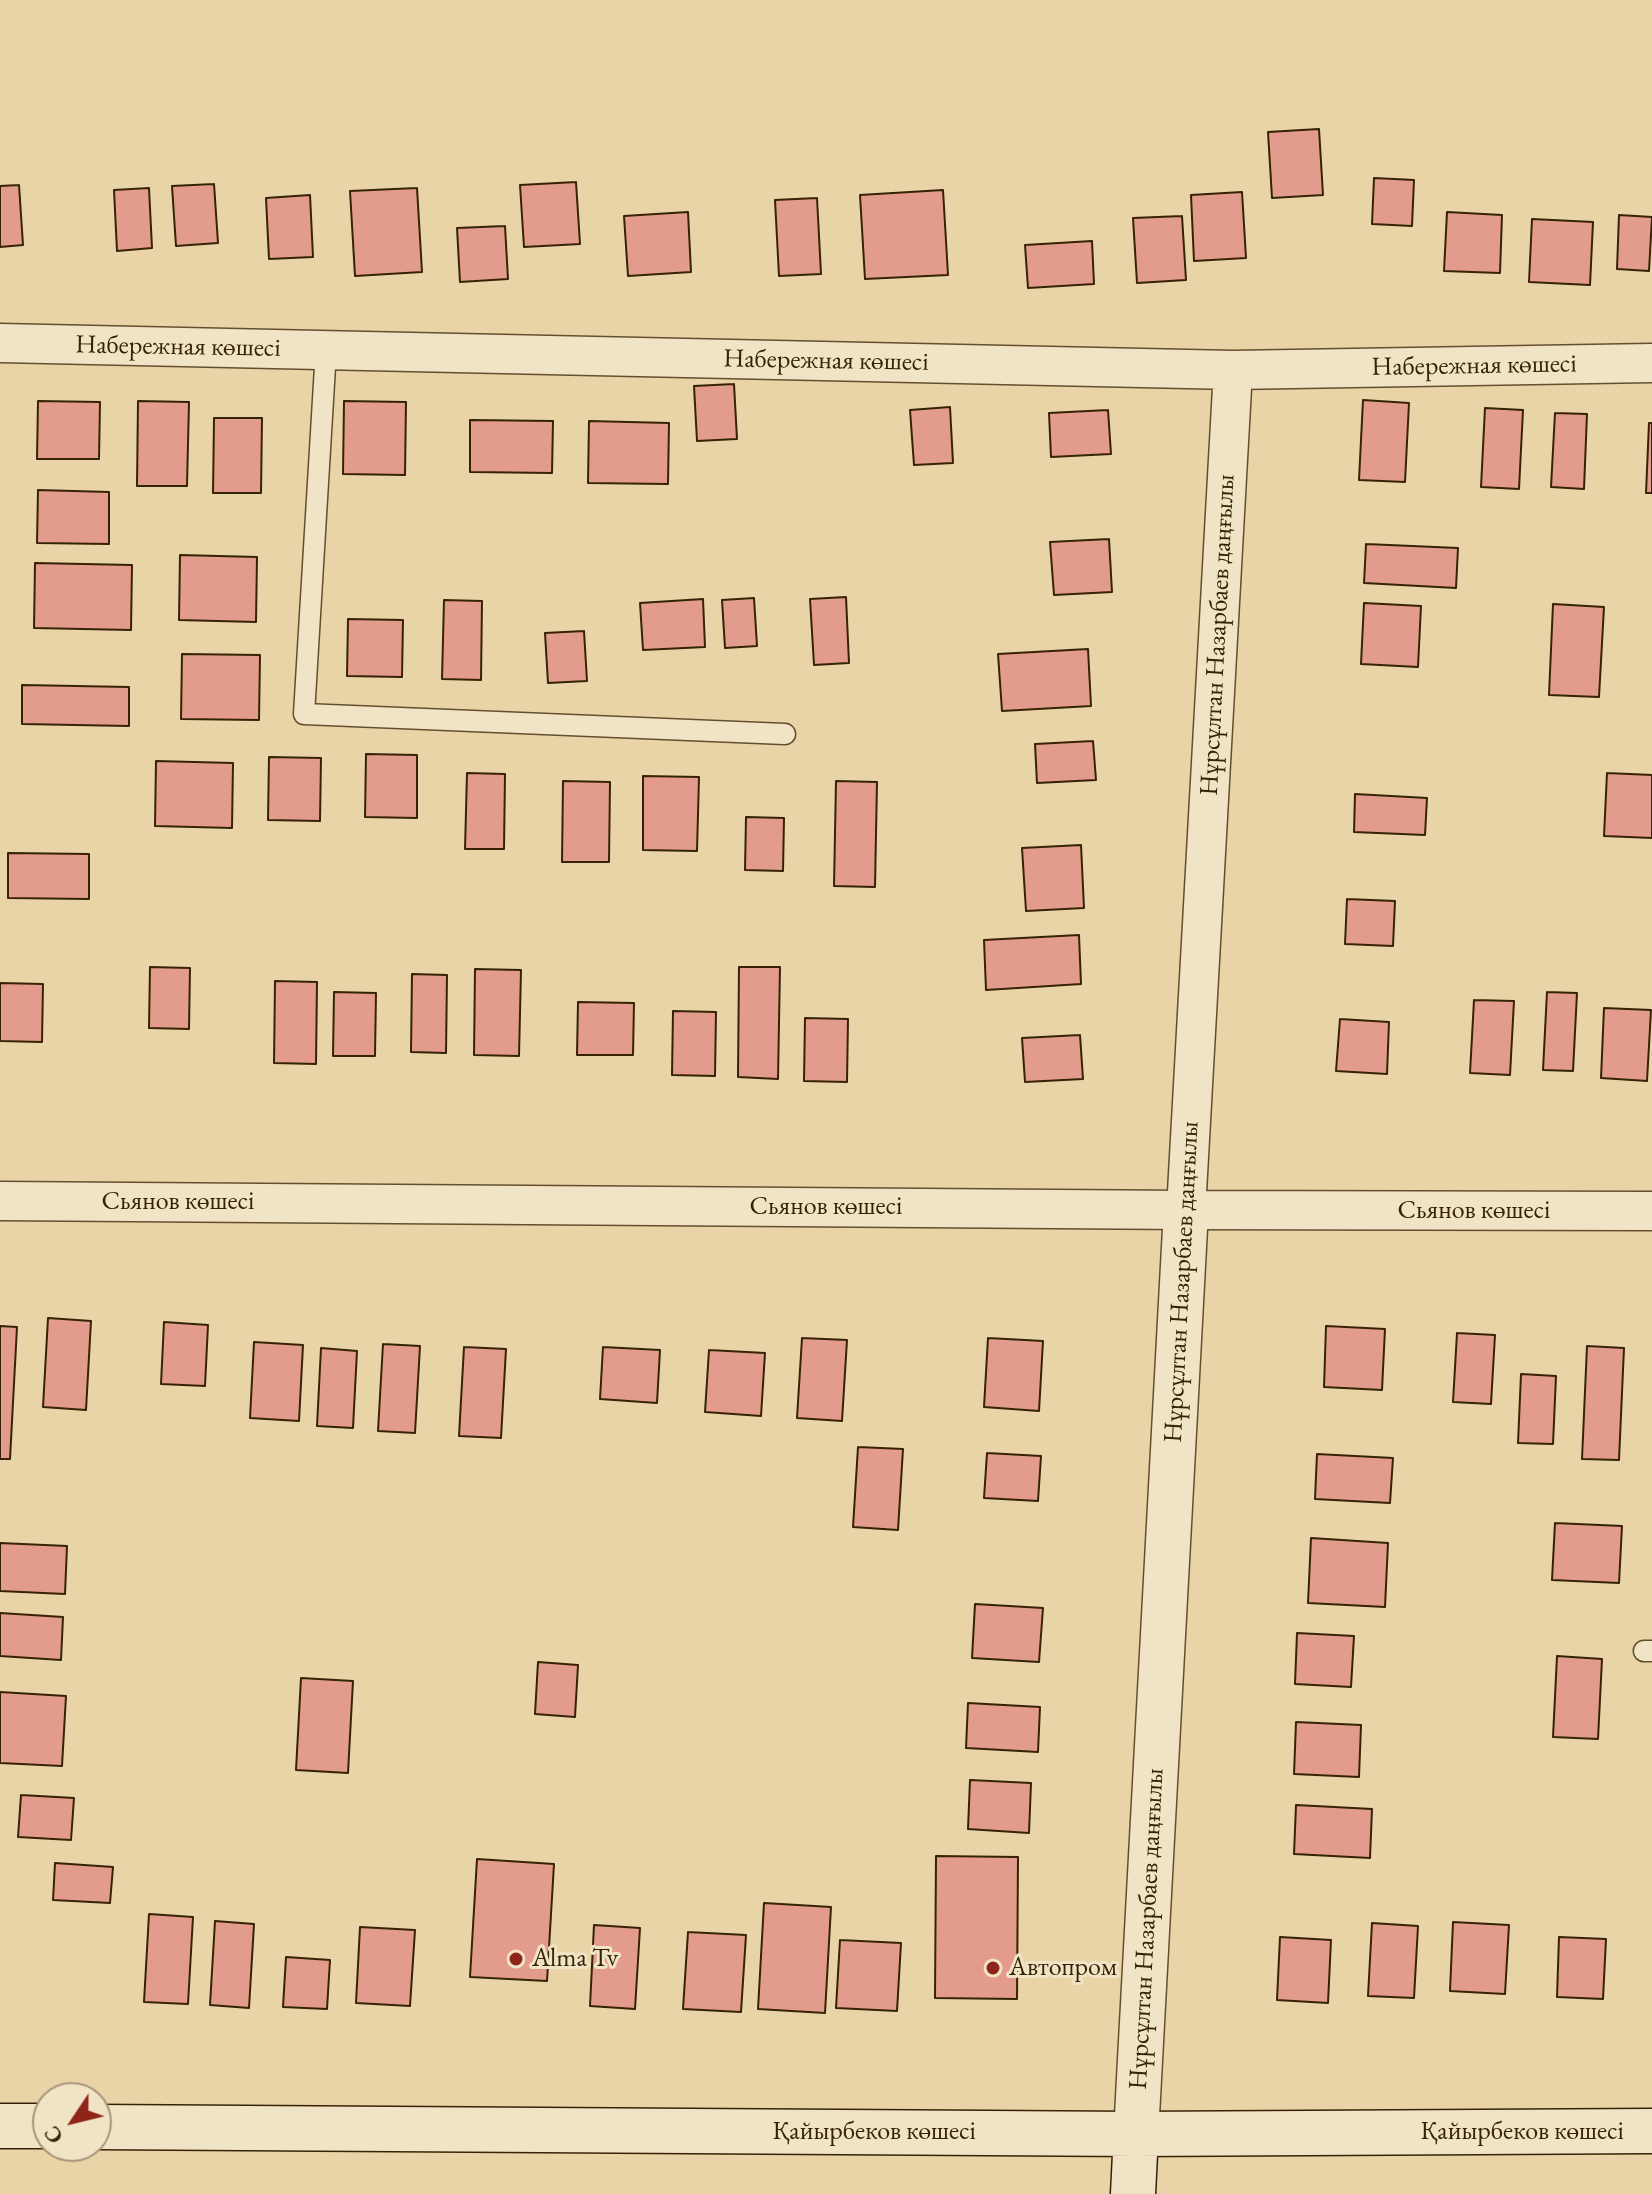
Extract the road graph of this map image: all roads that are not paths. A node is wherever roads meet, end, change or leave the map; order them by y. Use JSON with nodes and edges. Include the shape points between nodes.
{"nodes":[{"id":1,"x":0,"y":343,"type":"edge"},
{"id":2,"x":326,"y":350,"type":"junction"},
{"id":3,"x":1652,"y":363,"type":"edge"},
{"id":4,"x":1233,"y":370,"type":"junction"},
{"id":5,"x":785,"y":734,"type":"dead end"},
{"id":6,"x":0,"y":1201,"type":"edge"},
{"id":7,"x":1186,"y":1210,"type":"junction"},
{"id":8,"x":1652,"y":1211,"type":"edge"},
{"id":9,"x":0,"y":2126,"type":"edge"},
{"id":10,"x":32,"y":2126,"type":"edge"},
{"id":11,"x":112,"y":2127,"type":"edge"},
{"id":12,"x":1652,"y":2131,"type":"edge"},
{"id":13,"x":1136,"y":2134,"type":"junction"},
{"id":14,"x":1133,"y":2194,"type":"edge"}],
"edges":[{"from":1,"to":2,"type":"street","name":"Набережная көшесі"},
{"from":2,"to":4,"type":"street","name":"Набережная көшесі"},
{"from":2,"to":5,"type":"lane","via":[[304,714]]},
{"from":3,"to":4,"type":"street","name":"Набережная көшесі"},
{"from":4,"to":7,"type":"street","name":"Нұрсұлтан Назарбаев даңғылы"},
{"from":6,"to":7,"type":"street","name":"Сьянов көшесі"},
{"from":7,"to":8,"type":"street","name":"Сьянов көшесі"},
{"from":7,"to":13,"type":"main road","name":"Нұрсұлтан Назарбаев даңғылы"},
{"from":9,"to":10,"type":"main road"},
{"from":11,"to":13,"type":"main road","name":"Қайырбеков көшесі"},
{"from":12,"to":13,"type":"main road","name":"Қайырбеков көшесі"},
{"from":13,"to":14,"type":"main road","name":"Нұрсұлтан Назарбаев даңғылы"}]}
